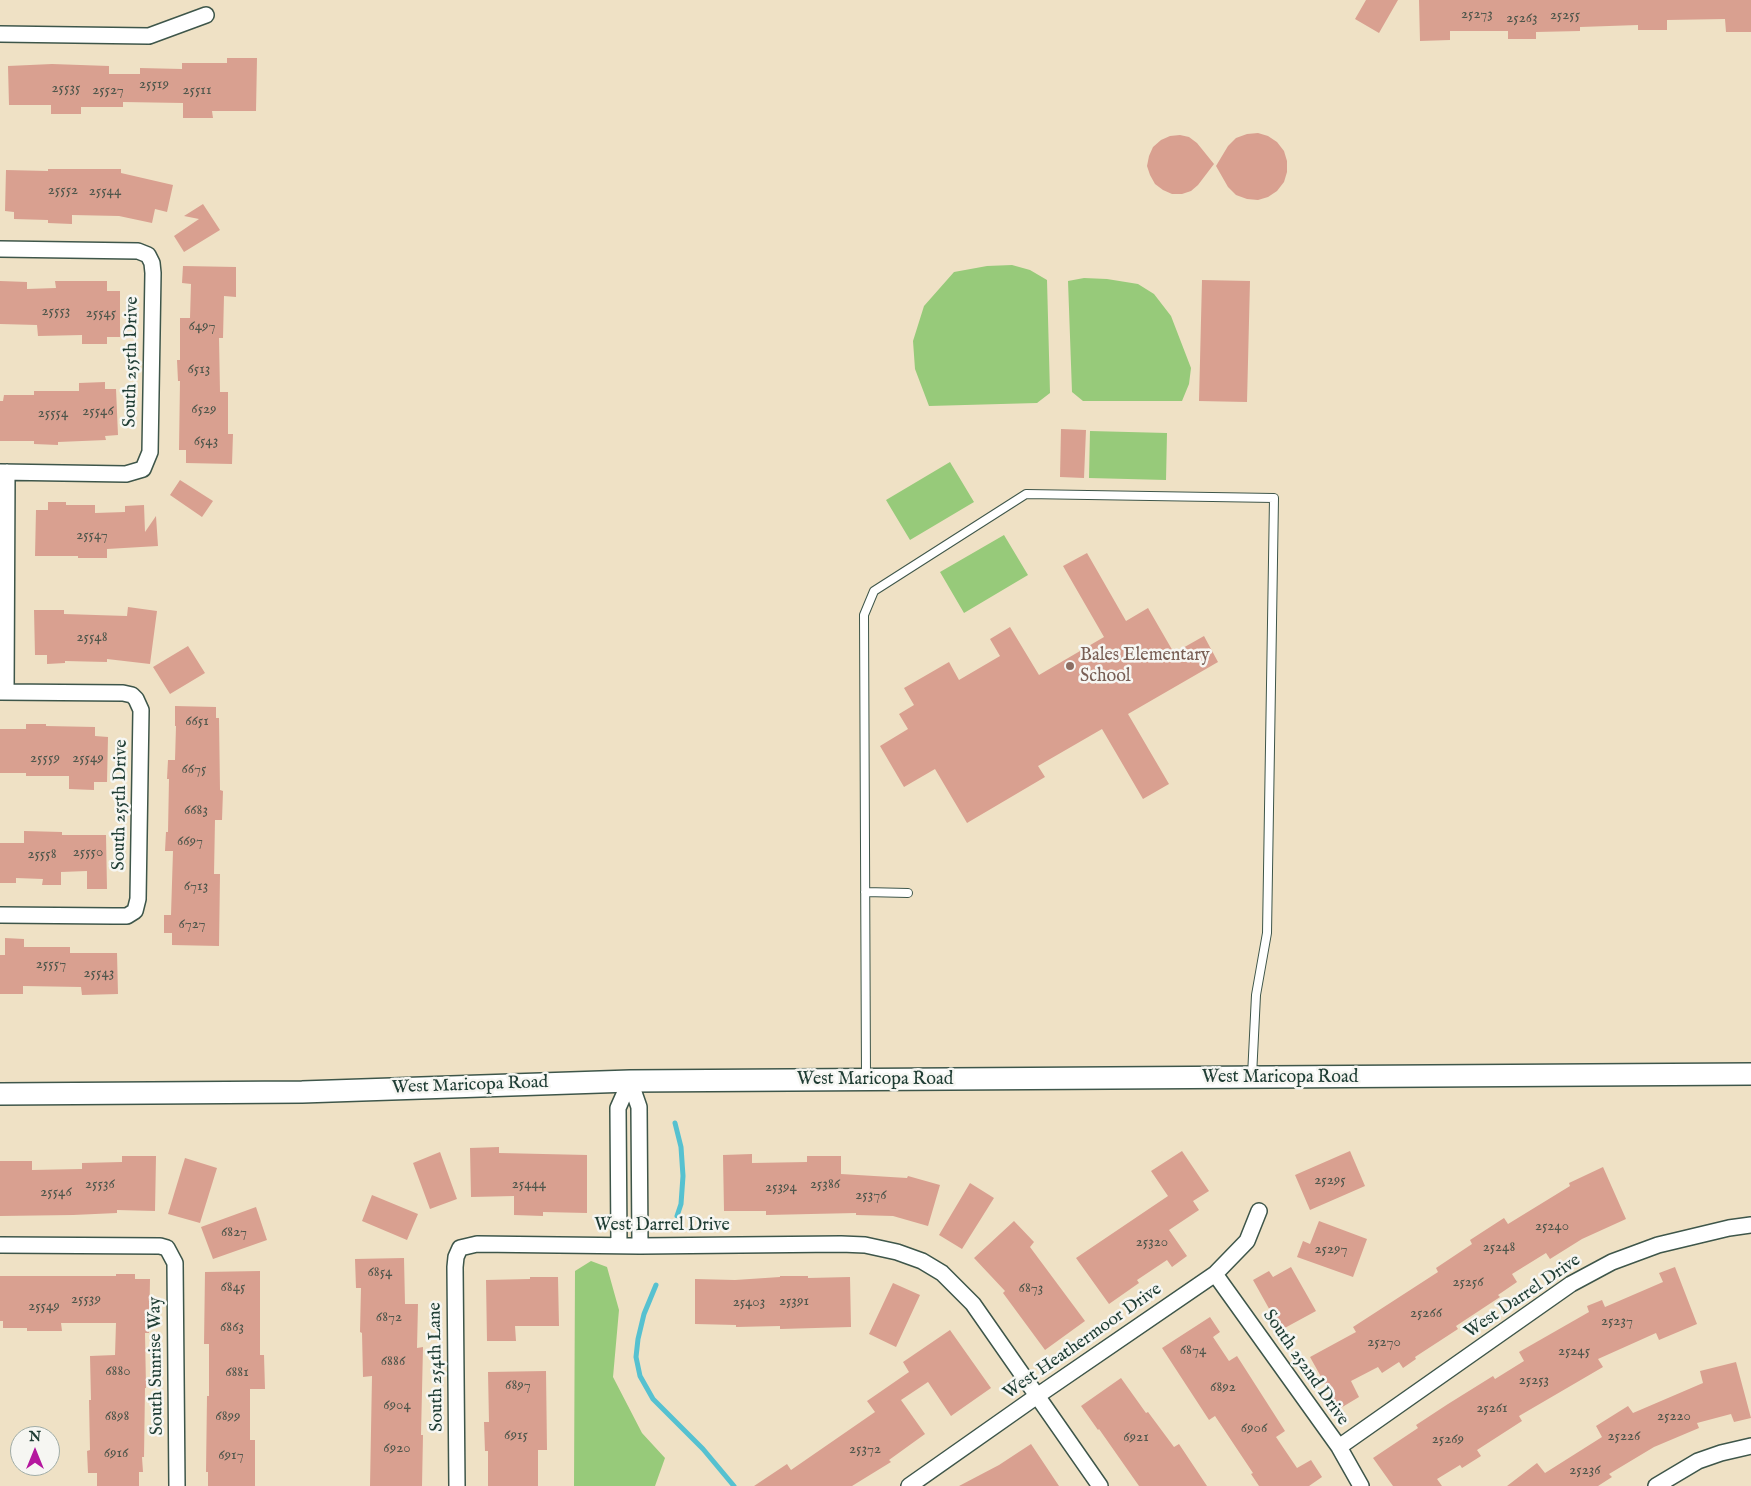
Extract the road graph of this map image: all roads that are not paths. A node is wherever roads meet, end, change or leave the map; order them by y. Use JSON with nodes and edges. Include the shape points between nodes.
{"nodes":[{"id":1,"x":206,"y":15,"type":"dead end"},
{"id":2,"x":0,"y":34,"type":"edge"},
{"id":3,"x":0,"y":250,"type":"edge"},
{"id":4,"x":4,"y":472,"type":"edge"},
{"id":5,"x":3,"y":692,"type":"edge"},
{"id":6,"x":865,"y":892,"type":"junction"},
{"id":7,"x":908,"y":893,"type":"dead end"},
{"id":8,"x":0,"y":915,"type":"edge"},
{"id":9,"x":1751,"y":1074,"type":"edge"},
{"id":10,"x":1252,"y":1078,"type":"junction"},
{"id":11,"x":866,"y":1080,"type":"junction"},
{"id":12,"x":630,"y":1081,"type":"junction"},
{"id":13,"x":0,"y":1094,"type":"edge"},
{"id":14,"x":1259,"y":1211,"type":"dead end"},
{"id":15,"x":1751,"y":1225,"type":"edge"},
{"id":16,"x":0,"y":1245,"type":"edge"},
{"id":17,"x":619,"y":1245,"type":"junction"},
{"id":18,"x":640,"y":1246,"type":"junction"},
{"id":19,"x":460,"y":1248,"type":"joint"},
{"id":20,"x":1215,"y":1274,"type":"junction"},
{"id":21,"x":1037,"y":1396,"type":"junction"},
{"id":22,"x":1751,"y":1446,"type":"edge"},
{"id":23,"x":1339,"y":1447,"type":"junction"},
{"id":24,"x":177,"y":1486,"type":"edge"},
{"id":25,"x":457,"y":1486,"type":"edge"},
{"id":26,"x":909,"y":1486,"type":"edge"},
{"id":27,"x":1100,"y":1486,"type":"edge"},
{"id":28,"x":1361,"y":1486,"type":"edge"},
{"id":29,"x":1656,"y":1486,"type":"edge"}],
"edges":[{"from":1,"to":2,"type":"street","via":[[149,36]]},
{"from":3,"to":4,"type":"street","name":"South 255th Drive","via":[[138,251],[148,255],[153,273],[150,442],[148,460],[143,469],[126,474]]},
{"from":4,"to":5,"type":"street"},
{"from":5,"to":8,"type":"street","name":"South 255th Drive","via":[[123,693],[136,699],[141,710],[138,899],[135,912],[126,916]]},
{"from":6,"to":7,"type":"lane"},
{"from":6,"to":10,"type":"lane","via":[[864,615],[874,591],[1026,494],[1274,498],[1267,933],[1256,995]]},
{"from":6,"to":11,"type":"lane"},
{"from":9,"to":10,"type":"street","name":"West Maricopa Road"},
{"from":10,"to":11,"type":"street","name":"West Maricopa Road"},
{"from":11,"to":12,"type":"street","name":"West Maricopa Road"},
{"from":12,"to":13,"type":"street","name":"West Maricopa Road","via":[[302,1092]]},
{"from":12,"to":17,"type":"street","via":[[618,1108]]},
{"from":12,"to":18,"type":"street","via":[[639,1107]]},
{"from":14,"to":20,"type":"street","name":"West Heathermoor Drive","via":[[1247,1242]]},
{"from":15,"to":23,"type":"street","name":"West Darrel Drive","via":[[1658,1245],[1612,1262],[1564,1289]]},
{"from":16,"to":24,"type":"street","name":"South Sunrise Way","via":[[167,1248],[175,1263]]},
{"from":17,"to":18,"type":"street","name":"West Darrel Drive"},
{"from":17,"to":19,"type":"street","name":"West Darrel Drive","via":[[477,1244]]},
{"from":18,"to":21,"type":"street","name":"West Darrel Drive","via":[[865,1245],[922,1261],[942,1273],[973,1304]]},
{"from":19,"to":25,"type":"street","name":"South 254th Lane","via":[[455,1266]]},
{"from":20,"to":21,"type":"street","name":"West Heathermoor Drive"},
{"from":20,"to":23,"type":"street","name":"South 252nd Drive"},
{"from":21,"to":26,"type":"street","name":"West Heathermoor Drive"},
{"from":21,"to":27,"type":"street","name":"West Darrel Drive"},
{"from":22,"to":29,"type":"street","via":[[1698,1462]]},
{"from":23,"to":28,"type":"street","name":"South 252nd Drive"}]}
